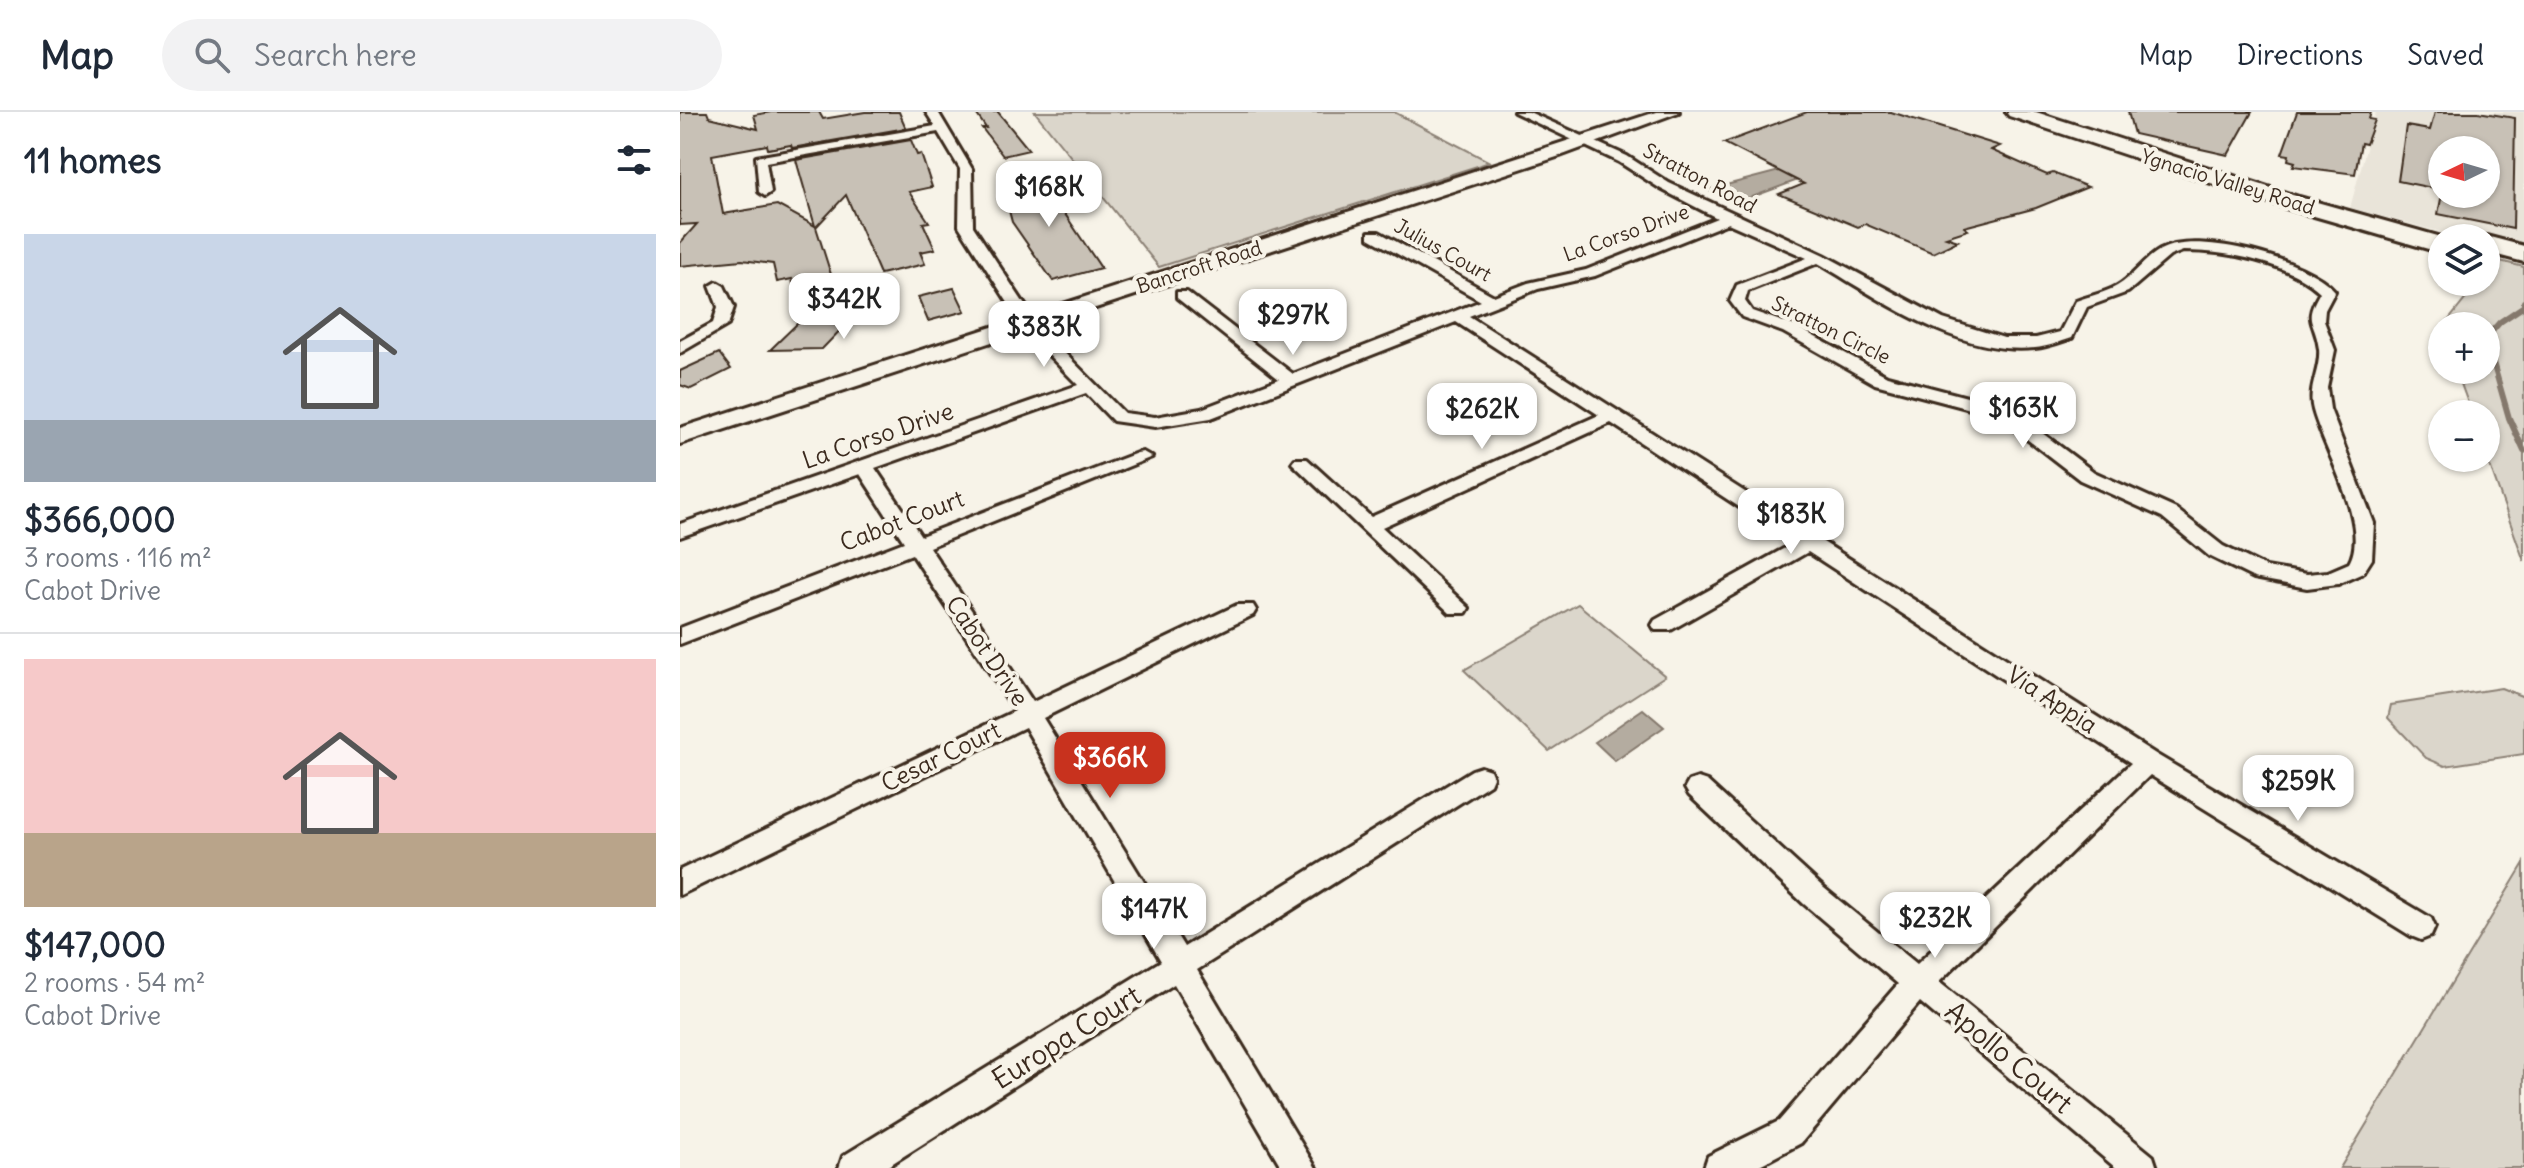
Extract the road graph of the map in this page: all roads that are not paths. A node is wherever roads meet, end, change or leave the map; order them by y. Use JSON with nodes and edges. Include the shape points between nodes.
{"nodes":[{"id":1,"x":932,"y":112,"type":"edge"},
{"id":2,"x":1520,"y":112,"type":"edge"},
{"id":3,"x":1646,"y":112,"type":"edge"},
{"id":4,"x":1671,"y":112,"type":"edge"},
{"id":5,"x":2016,"y":112,"type":"edge"},
{"id":6,"x":2050,"y":112,"type":"edge"},
{"id":7,"x":942,"y":128,"type":"junction"},
{"id":8,"x":1580,"y":139,"type":"junction"},
{"id":9,"x":765,"y":192,"type":"dead end"},
{"id":10,"x":1728,"y":218,"type":"junction"},
{"id":11,"x":2428,"y":229,"type":"edge"},
{"id":12,"x":1374,"y":235,"type":"dead end"},
{"id":13,"x":2428,"y":241,"type":"edge"},
{"id":14,"x":2500,"y":248,"type":"edge"},
{"id":15,"x":2524,"y":254,"type":"edge"},
{"id":16,"x":1819,"y":258,"type":"junction"},
{"id":17,"x":2500,"y":261,"type":"edge"},
{"id":18,"x":2524,"y":267,"type":"edge"},
{"id":19,"x":717,"y":286,"type":"dead end"},
{"id":20,"x":1182,"y":295,"type":"dead end"},
{"id":21,"x":1492,"y":301,"type":"junction"},
{"id":22,"x":1456,"y":315,"type":"junction"},
{"id":23,"x":1025,"y":318,"type":"junction"},
{"id":24,"x":680,"y":348,"type":"edge"},
{"id":25,"x":1290,"y":380,"type":"junction"},
{"id":26,"x":1091,"y":386,"type":"junction"},
{"id":27,"x":1612,"y":416,"type":"junction"},
{"id":28,"x":680,"y":417,"type":"edge"},
{"id":29,"x":680,"y":436,"type":"edge"},
{"id":30,"x":1143,"y":457,"type":"dead end"},
{"id":31,"x":1301,"y":463,"type":"dead end"},
{"id":32,"x":865,"y":467,"type":"junction"},
{"id":33,"x":1369,"y":525,"type":"junction"},
{"id":34,"x":680,"y":531,"type":"edge"},
{"id":35,"x":916,"y":543,"type":"junction"},
{"id":36,"x":1810,"y":543,"type":"junction"},
{"id":37,"x":1458,"y":608,"type":"dead end"},
{"id":38,"x":1245,"y":610,"type":"dead end"},
{"id":39,"x":1663,"y":625,"type":"dead end"},
{"id":40,"x":680,"y":636,"type":"edge"},
{"id":41,"x":1029,"y":714,"type":"junction"},
{"id":42,"x":2148,"y":762,"type":"junction"},
{"id":43,"x":1481,"y":777,"type":"dead end"},
{"id":44,"x":1698,"y":788,"type":"dead end"},
{"id":45,"x":680,"y":883,"type":"edge"},
{"id":46,"x":2421,"y":927,"type":"dead end"},
{"id":47,"x":1181,"y":965,"type":"junction"},
{"id":48,"x":1919,"y":982,"type":"junction"},
{"id":49,"x":855,"y":1168,"type":"edge"},
{"id":50,"x":1300,"y":1168,"type":"edge"},
{"id":51,"x":1720,"y":1168,"type":"edge"},
{"id":52,"x":2141,"y":1168,"type":"edge"}],
"edges":[{"from":1,"to":7,"type":"street","name":"La Corso Drive"},
{"from":2,"to":8,"type":"street","name":"Stratton Road"},
{"from":3,"to":8,"type":"main road","name":"Bancroft Road"},
{"from":4,"to":8,"type":"main road","name":"Bancroft Road"},
{"from":5,"to":13,"type":"highway","name":"Ygnacio Valley Road","via":[[2277,198]]},
{"from":6,"to":11,"type":"highway","name":"Ygnacio Valley Road"},
{"from":7,"to":9,"type":"street","via":[[760,160]]},
{"from":7,"to":23,"type":"street","name":"La Corso Drive","via":[[966,169],[966,226]]},
{"from":8,"to":10,"type":"street","name":"Stratton Road"},
{"from":8,"to":23,"type":"main road","name":"Bancroft Road"},
{"from":10,"to":16,"type":"street","name":"Stratton Road"},
{"from":10,"to":21,"type":"street","name":"La Corso Drive","via":[[1590,273]]},
{"from":12,"to":21,"type":"street","name":"Julius Court"},
{"from":14,"to":15,"type":"highway"},
{"from":16,"to":16,"type":"street","name":"Stratton Circle","via":[[1742,288],[1737,301],[1741,308],[1881,380],[2003,412],[2087,476],[2169,513],[2216,551],[2261,573],[2307,581],[2331,579],[2356,568],[2362,559],[2364,523],[2321,409],[2319,388],[2327,350],[2316,321],[2328,291],[2311,278],[2233,251],[2182,247],[2165,253],[2123,289],[2081,304],[2066,335],[2020,342],[1948,328]]},
{"from":17,"to":18,"type":"highway"},
{"from":19,"to":24,"type":"street","via":[[726,307],[720,325]]},
{"from":20,"to":25,"type":"street"},
{"from":21,"to":22,"type":"street","name":"La Corso Drive"},
{"from":22,"to":25,"type":"street","name":"La Corso Drive"},
{"from":22,"to":27,"type":"street","name":"Via Appia"},
{"from":23,"to":26,"type":"street","name":"La Corso Drive"},
{"from":23,"to":28,"type":"main road","name":"Bancroft Road"},
{"from":23,"to":29,"type":"main road","name":"Bancroft Road"},
{"from":25,"to":26,"type":"street","name":"La Corso Drive","via":[[1205,414],[1155,422],[1119,417]]},
{"from":26,"to":32,"type":"street","name":"La Corso Drive"},
{"from":27,"to":33,"type":"street"},
{"from":27,"to":36,"type":"street","name":"Via Appia"},
{"from":30,"to":35,"type":"street","name":"Cabot Court"},
{"from":31,"to":33,"type":"street"},
{"from":32,"to":34,"type":"street","name":"La Corso Drive"},
{"from":32,"to":35,"type":"street","name":"Cabot Drive"},
{"from":33,"to":37,"type":"street"},
{"from":35,"to":40,"type":"street","name":"Cabot Court"},
{"from":35,"to":41,"type":"street","name":"Cabot Drive"},
{"from":36,"to":39,"type":"street"},
{"from":36,"to":42,"type":"street","name":"Via Appia"},
{"from":38,"to":41,"type":"street","name":"Cesar Court"},
{"from":41,"to":45,"type":"street","name":"Cesar Court"},
{"from":41,"to":47,"type":"street","name":"Cabot Drive"},
{"from":42,"to":46,"type":"street","name":"Via Appia"},
{"from":42,"to":48,"type":"street"},
{"from":43,"to":47,"type":"street","name":"Europa Court"},
{"from":44,"to":48,"type":"street","name":"Apollo Court","via":[[1814,896]]},
{"from":47,"to":49,"type":"street","name":"Europa Court"},
{"from":47,"to":50,"type":"street","name":"Cabot Drive"},
{"from":48,"to":51,"type":"street","via":[[1790,1132]]},
{"from":48,"to":52,"type":"street","name":"Apollo Court"}]}
